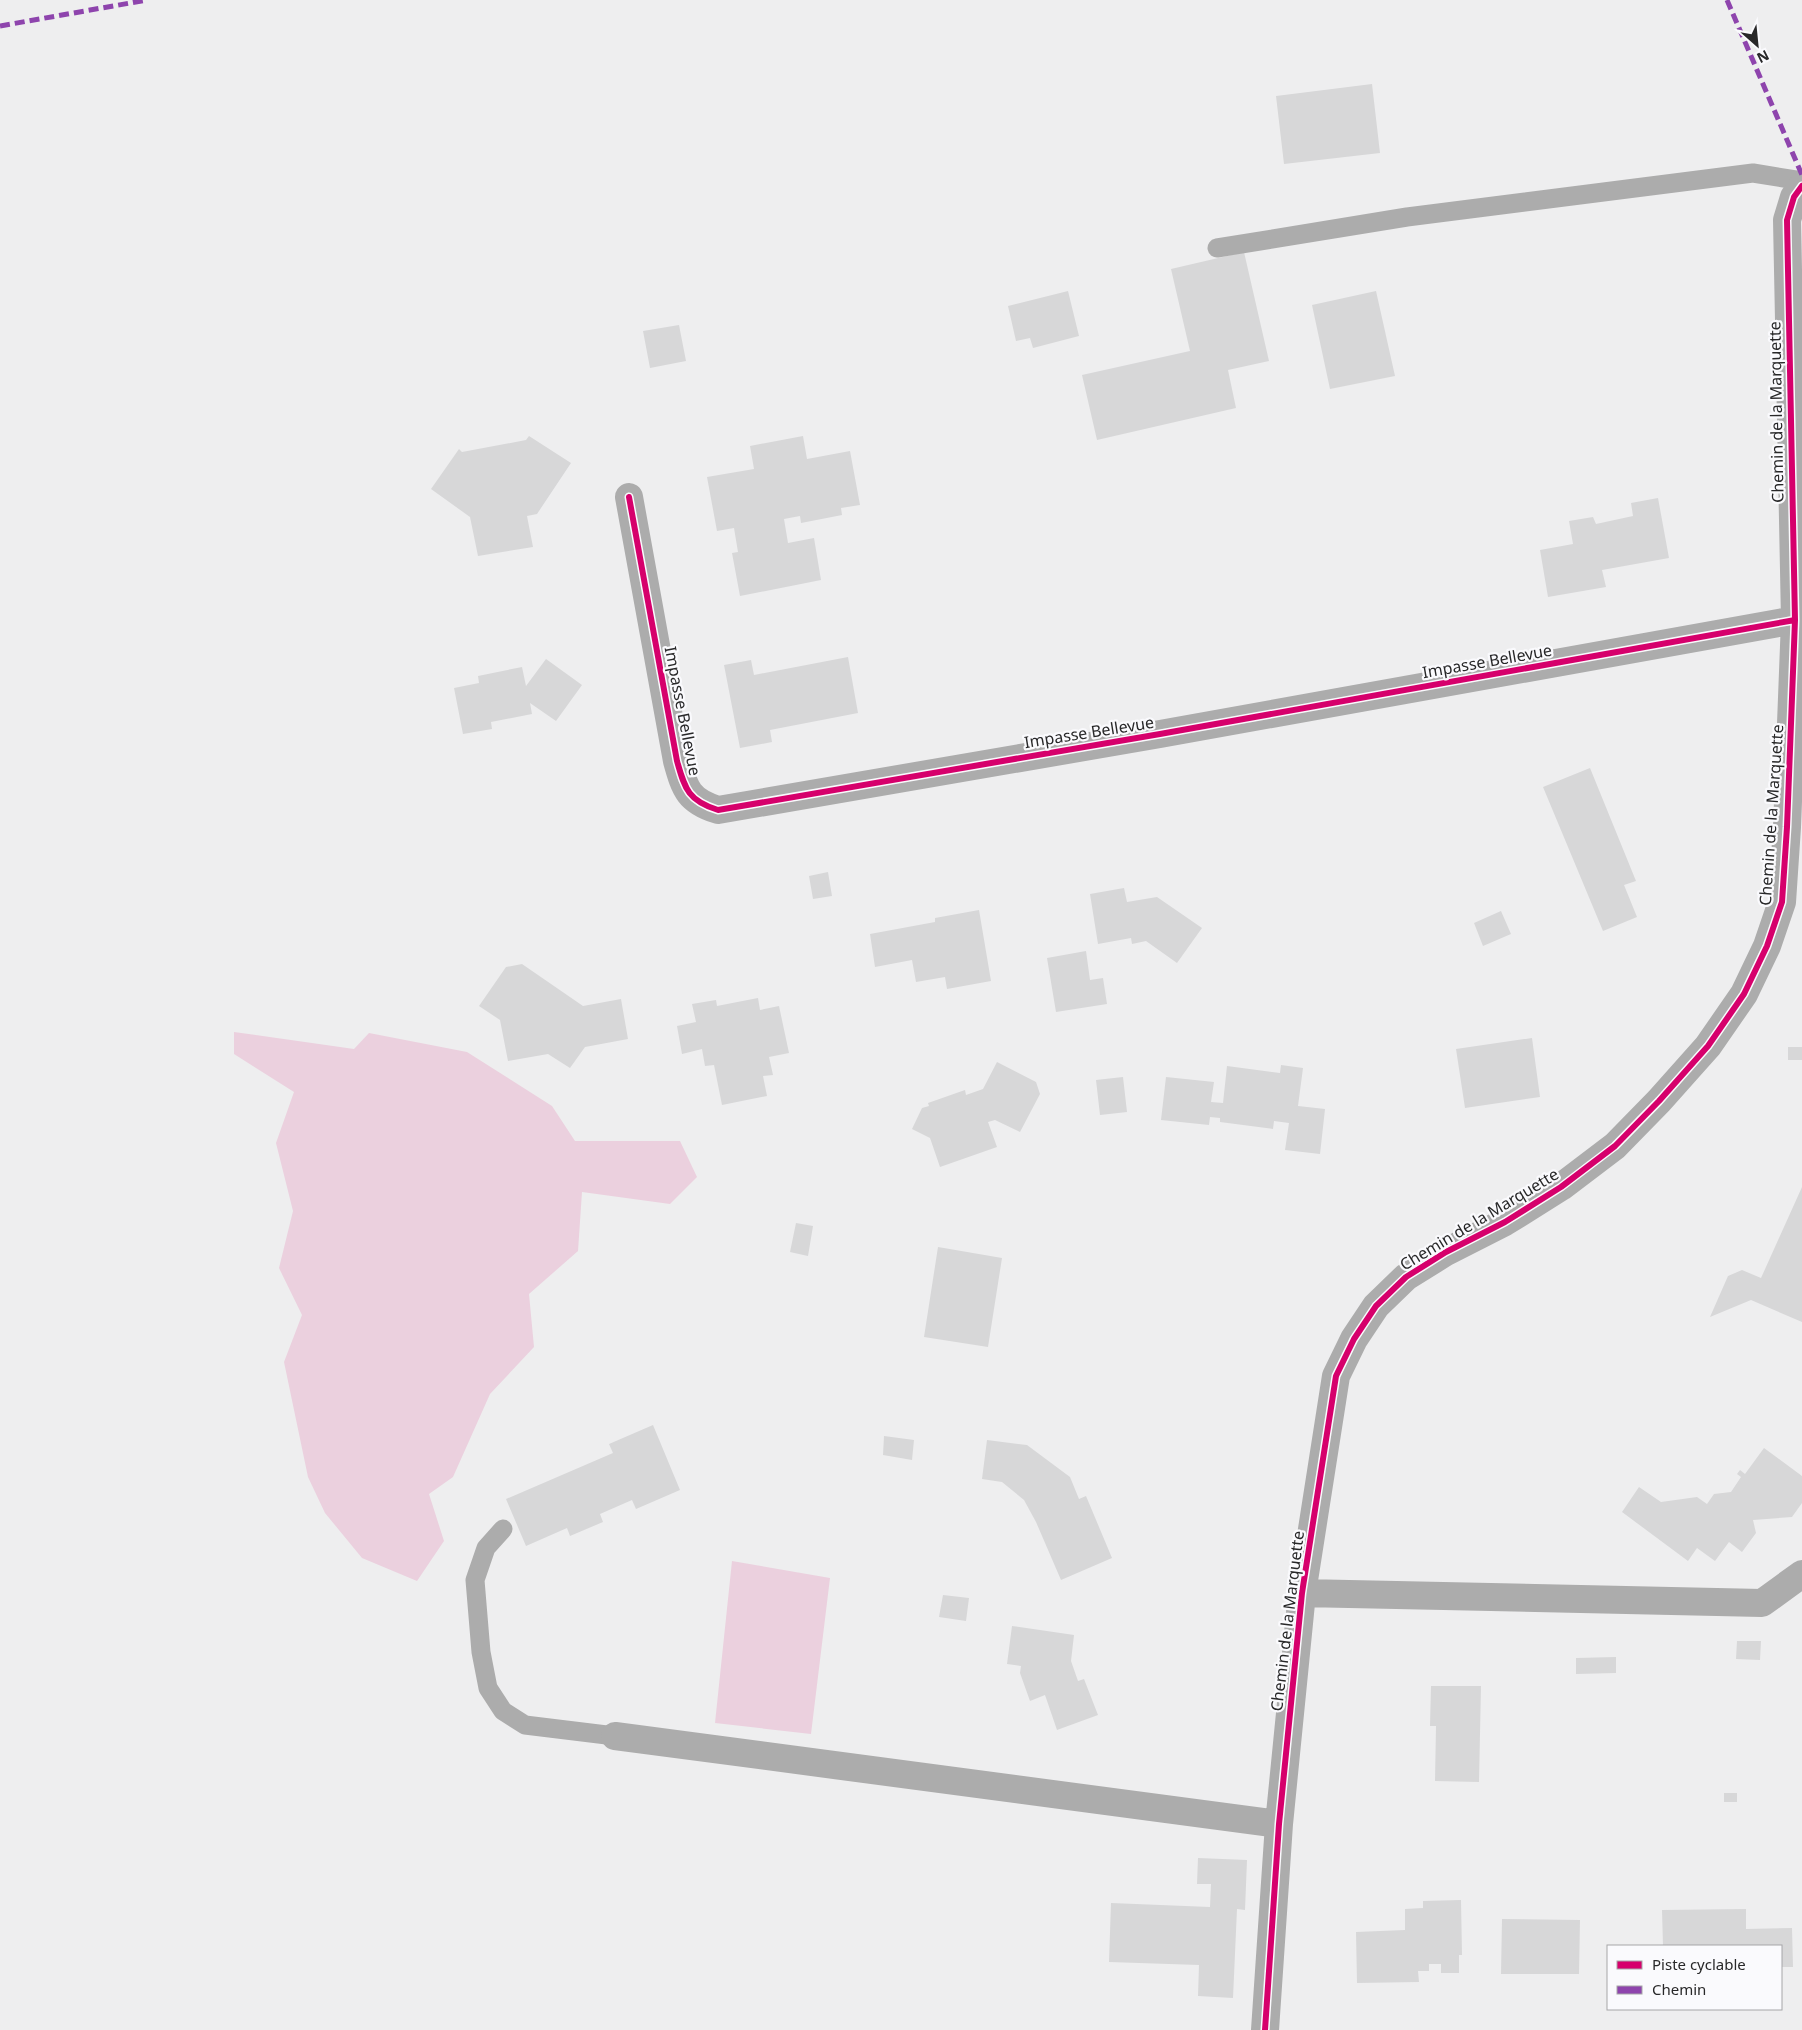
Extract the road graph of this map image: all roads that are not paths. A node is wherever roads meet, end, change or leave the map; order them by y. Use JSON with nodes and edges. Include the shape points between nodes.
{"nodes":[{"id":1,"x":1802,"y":181,"type":"edge"},
{"id":2,"x":1802,"y":186,"type":"edge"},
{"id":3,"x":1217,"y":248,"type":"dead end"},
{"id":4,"x":629,"y":497,"type":"dead end"},
{"id":5,"x":1796,"y":620,"type":"junction"},
{"id":6,"x":1794,"y":828,"type":"edge"},
{"id":7,"x":503,"y":1529,"type":"dead end"},
{"id":8,"x":1802,"y":1574,"type":"edge"},
{"id":9,"x":1302,"y":1593,"type":"junction"},
{"id":10,"x":615,"y":1736,"type":"joint"},
{"id":11,"x":1279,"y":1824,"type":"junction"},
{"id":12,"x":1265,"y":2030,"type":"edge"}],
"edges":[{"from":1,"to":3,"type":"lane","via":[[1753,172],[1407,217]]},
{"from":2,"to":5,"type":"street","name":"Chemin de la Marquette","via":[[1794,197],[1787,220],[1786,262]]},
{"from":4,"to":5,"type":"street","name":"Impasse Bellevue","via":[[684,787],[701,805],[718,810]]},
{"from":5,"to":6,"type":"street","name":"Chemin de la Marquette"},
{"from":6,"to":9,"type":"street","name":"Chemin de la Marquette","via":[[1782,902],[1767,946],[1744,994],[1708,1046],[1615,1146],[1561,1187],[1406,1277],[1376,1306],[1354,1339],[1336,1376]]},
{"from":7,"to":10,"type":"lane","via":[[486,1548],[475,1580],[481,1652],[488,1688],[503,1711],[525,1724]]},
{"from":8,"to":9,"type":"street","via":[[1762,1603]]},
{"from":9,"to":11,"type":"street","name":"Chemin de la Marquette"},
{"from":10,"to":11,"type":"street"},
{"from":11,"to":12,"type":"street","name":"Chemin de la Marquette"}]}
